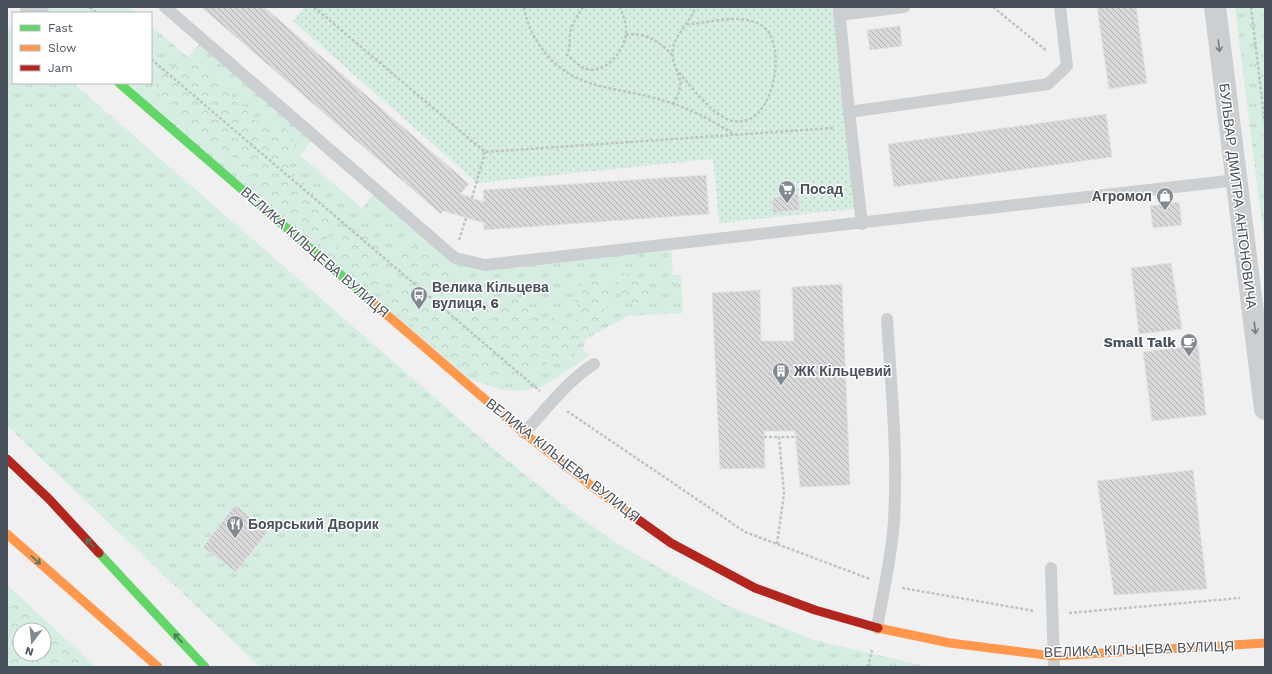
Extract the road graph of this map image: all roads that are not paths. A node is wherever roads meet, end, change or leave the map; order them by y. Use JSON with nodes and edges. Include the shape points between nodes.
{"nodes":[{"id":1,"x":165,"y":7,"type":"edge"},
{"id":2,"x":904,"y":7,"type":"edge"},
{"id":3,"x":1060,"y":7,"type":"edge"},
{"id":4,"x":1215,"y":7,"type":"edge"},
{"id":5,"x":839,"y":11,"type":"edge"},
{"id":6,"x":120,"y":84,"type":"edge"},
{"id":7,"x":849,"y":112,"type":"junction"},
{"id":8,"x":1236,"y":180,"type":"junction"},
{"id":9,"x":862,"y":224,"type":"junction"},
{"id":10,"x":887,"y":319,"type":"dead end"},
{"id":11,"x":594,"y":364,"type":"dead end"},
{"id":12,"x":1265,"y":409,"type":"edge"},
{"id":13,"x":524,"y":433,"type":"junction"},
{"id":14,"x":7,"y":459,"type":"edge"},
{"id":15,"x":7,"y":534,"type":"edge"},
{"id":16,"x":1051,"y":568,"type":"dead end"},
{"id":17,"x":877,"y":628,"type":"junction"},
{"id":18,"x":1265,"y":643,"type":"edge"},
{"id":19,"x":1054,"y":661,"type":"edge"},
{"id":20,"x":158,"y":667,"type":"edge"},
{"id":21,"x":205,"y":667,"type":"edge"}],
"edges":[{"from":1,"to":9,"type":"lane","via":[[455,258],[485,265]]},
{"from":2,"to":5,"type":"lane"},
{"from":3,"to":7,"type":"lane","via":[[1067,66],[1048,84]]},
{"from":4,"to":8,"type":"street","name":"БУЛЬВАР ДМИТРА АНТОНОВИЧА","one_way":true},
{"from":5,"to":7,"type":"lane"},
{"from":6,"to":13,"type":"main road","name":"ВЕЛИКА КІЛЬЦЕВА ВУЛИЦЯ"},
{"from":7,"to":9,"type":"lane"},
{"from":8,"to":9,"type":"lane"},
{"from":8,"to":12,"type":"street","name":"БУЛЬВАР ДМИТРА АНТОНОВИЧА","one_way":true},
{"from":10,"to":17,"type":"lane","via":[[895,457],[894,521]]},
{"from":11,"to":13,"type":"lane","via":[[565,388]]},
{"from":13,"to":17,"type":"main road","name":"ВЕЛИКА КІЛЬЦЕВА ВУЛИЦЯ","via":[[671,543],[755,588],[815,610]]},
{"from":21,"to":14,"type":"main road","one_way":true,"via":[[49,499]]},
{"from":15,"to":20,"type":"main road","one_way":true},
{"from":16,"to":19,"type":"lane"},
{"from":17,"to":19,"type":"main road","name":"ВЕЛИКА КІЛЬЦЕВА ВУЛИЦЯ"},
{"from":18,"to":19,"type":"main road","name":"ВЕЛИКА КІЛЬЦЕВА ВУЛИЦЯ"}]}
